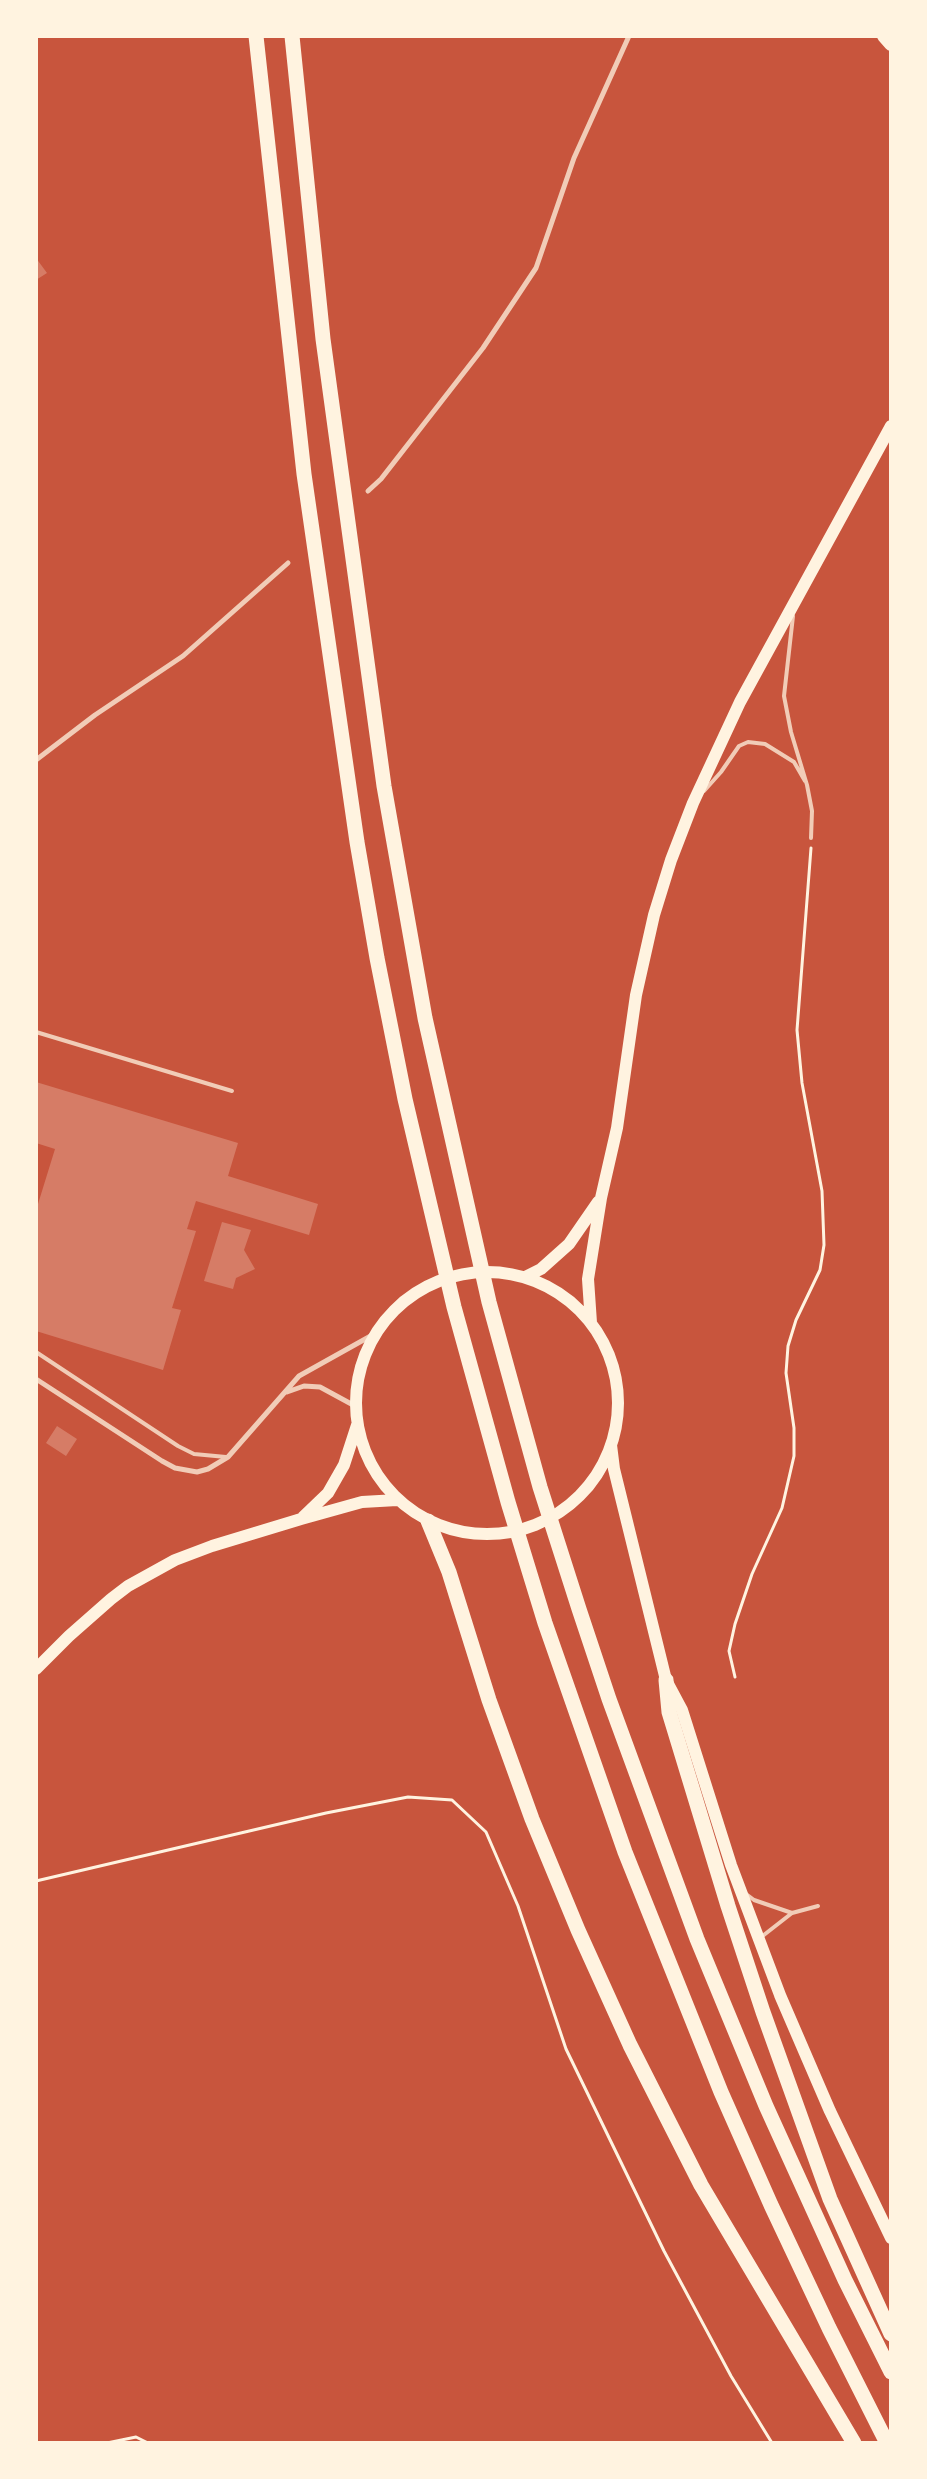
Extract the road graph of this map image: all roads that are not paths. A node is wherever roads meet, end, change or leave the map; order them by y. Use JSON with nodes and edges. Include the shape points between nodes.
{"nodes":[{"id":1,"x":256,"y":36,"type":"edge"},
{"id":2,"x":292,"y":36,"type":"edge"},
{"id":3,"x":629,"y":36,"type":"edge"},
{"id":4,"x":884,"y":36,"type":"edge"},
{"id":5,"x":891,"y":44,"type":"edge"},
{"id":6,"x":891,"y":426,"type":"edge"},
{"id":7,"x":368,"y":491,"type":"dead end"},
{"id":8,"x":288,"y":563,"type":"dead end"},
{"id":9,"x":795,"y":601,"type":"junction"},
{"id":10,"x":36,"y":760,"type":"edge"},
{"id":11,"x":807,"y":785,"type":"junction"},
{"id":12,"x":693,"y":803,"type":"junction"},
{"id":13,"x":812,"y":838,"type":"road end"},
{"id":14,"x":36,"y":1032,"type":"edge"},
{"id":15,"x":232,"y":1091,"type":"dead end"},
{"id":16,"x":601,"y":1198,"type":"junction"},
{"id":17,"x":525,"y":1277,"type":"junction"},
{"id":18,"x":591,"y":1323,"type":"junction"},
{"id":19,"x":376,"y":1333,"type":"junction"},
{"id":20,"x":36,"y":1352,"type":"edge"},
{"id":21,"x":36,"y":1380,"type":"edge"},
{"id":22,"x":286,"y":1392,"type":"junction"},
{"id":23,"x":355,"y":1406,"type":"junction"},
{"id":24,"x":357,"y":1424,"type":"junction"},
{"id":25,"x":611,"y":1445,"type":"junction"},
{"id":26,"x":228,"y":1457,"type":"junction"},
{"id":27,"x":397,"y":1500,"type":"junction"},
{"id":28,"x":301,"y":1519,"type":"junction"},
{"id":29,"x":428,"y":1521,"type":"junction"},
{"id":30,"x":36,"y":1669,"type":"edge"},
{"id":31,"x":666,"y":1680,"type":"junction"},
{"id":32,"x":740,"y":1890,"type":"junction"},
{"id":33,"x":818,"y":1906,"type":"dead end"},
{"id":34,"x":792,"y":1913,"type":"junction"},
{"id":35,"x":758,"y":1939,"type":"junction"},
{"id":36,"x":891,"y":2238,"type":"edge"},
{"id":37,"x":891,"y":2334,"type":"edge"},
{"id":38,"x":891,"y":2372,"type":"edge"},
{"id":39,"x":854,"y":2443,"type":"edge"},
{"id":40,"x":887,"y":2443,"type":"edge"}],
"edges":[{"from":1,"to":40,"type":"highway","via":[[284,304],[336,707],[376,958],[438,1246],[508,1502],[545,1623],[625,1852],[722,2092],[829,2328]]},
{"from":2,"to":38,"type":"highway","via":[[324,349],[380,757],[425,1018],[489,1302],[540,1487],[579,1610],[711,1973],[766,2106]]},
{"from":3,"to":7,"type":"street","via":[[574,158],[536,268],[483,348],[381,479]]},
{"from":4,"to":5,"type":"highway"},
{"from":6,"to":9,"type":"main road"},
{"from":8,"to":10,"type":"street","via":[[183,656],[95,715]]},
{"from":9,"to":11,"type":"lane","via":[[784,696]]},
{"from":9,"to":12,"type":"main road","via":[[740,702]]},
{"from":11,"to":12,"type":"lane","via":[[794,762],[764,744],[748,742],[738,746],[721,772]]},
{"from":11,"to":13,"type":"lane"},
{"from":12,"to":16,"type":"main road","via":[[671,860],[645,950],[616,1128]]},
{"from":14,"to":15,"type":"lane"},
{"from":16,"to":17,"type":"main road","via":[[569,1244],[540,1270]]},
{"from":16,"to":18,"type":"main road","via":[[588,1279]]},
{"from":17,"to":18,"type":"main road","via":[[541,1282],[569,1299]]},
{"from":17,"to":19,"type":"main road","via":[[488,1271],[468,1272],[441,1280],[400,1304]]},
{"from":18,"to":25,"type":"main road","via":[[609,1354],[618,1390],[617,1418]]},
{"from":19,"to":22,"type":"street","via":[[299,1376]]},
{"from":19,"to":23,"type":"main road","via":[[360,1368]]},
{"from":20,"to":26,"type":"lane","via":[[178,1446],[194,1454]]},
{"from":21,"to":26,"type":"street","via":[[175,1468],[197,1472]]},
{"from":22,"to":23,"type":"street","via":[[304,1386],[320,1387]]},
{"from":22,"to":26,"type":"street"},
{"from":23,"to":24,"type":"main road"},
{"from":24,"to":27,"type":"main road","via":[[371,1466]]},
{"from":24,"to":28,"type":"main road","via":[[344,1465],[328,1493]]},
{"from":25,"to":29,"type":"main road","via":[[583,1493],[537,1525],[519,1531],[482,1535],[463,1533]]},
{"from":25,"to":31,"type":"main road","via":[[614,1469]]},
{"from":27,"to":28,"type":"main road","via":[[362,1502]]},
{"from":27,"to":29,"type":"main road"},
{"from":28,"to":30,"type":"main road","via":[[204,1549],[128,1586],[90,1616]]},
{"from":29,"to":39,"type":"highway","via":[[449,1572],[489,1700],[529,1810],[570,1913],[622,2028],[701,2185]]},
{"from":31,"to":32,"type":"main road","via":[[682,1710]]},
{"from":31,"to":37,"type":"highway","via":[[669,1712],[763,2012],[830,2199]]},
{"from":32,"to":34,"type":"lane","via":[[754,1900]]},
{"from":32,"to":35,"type":"main road"},
{"from":33,"to":34,"type":"lane"},
{"from":34,"to":35,"type":"lane"},
{"from":35,"to":36,"type":"main road","via":[[830,2111]]}]}
